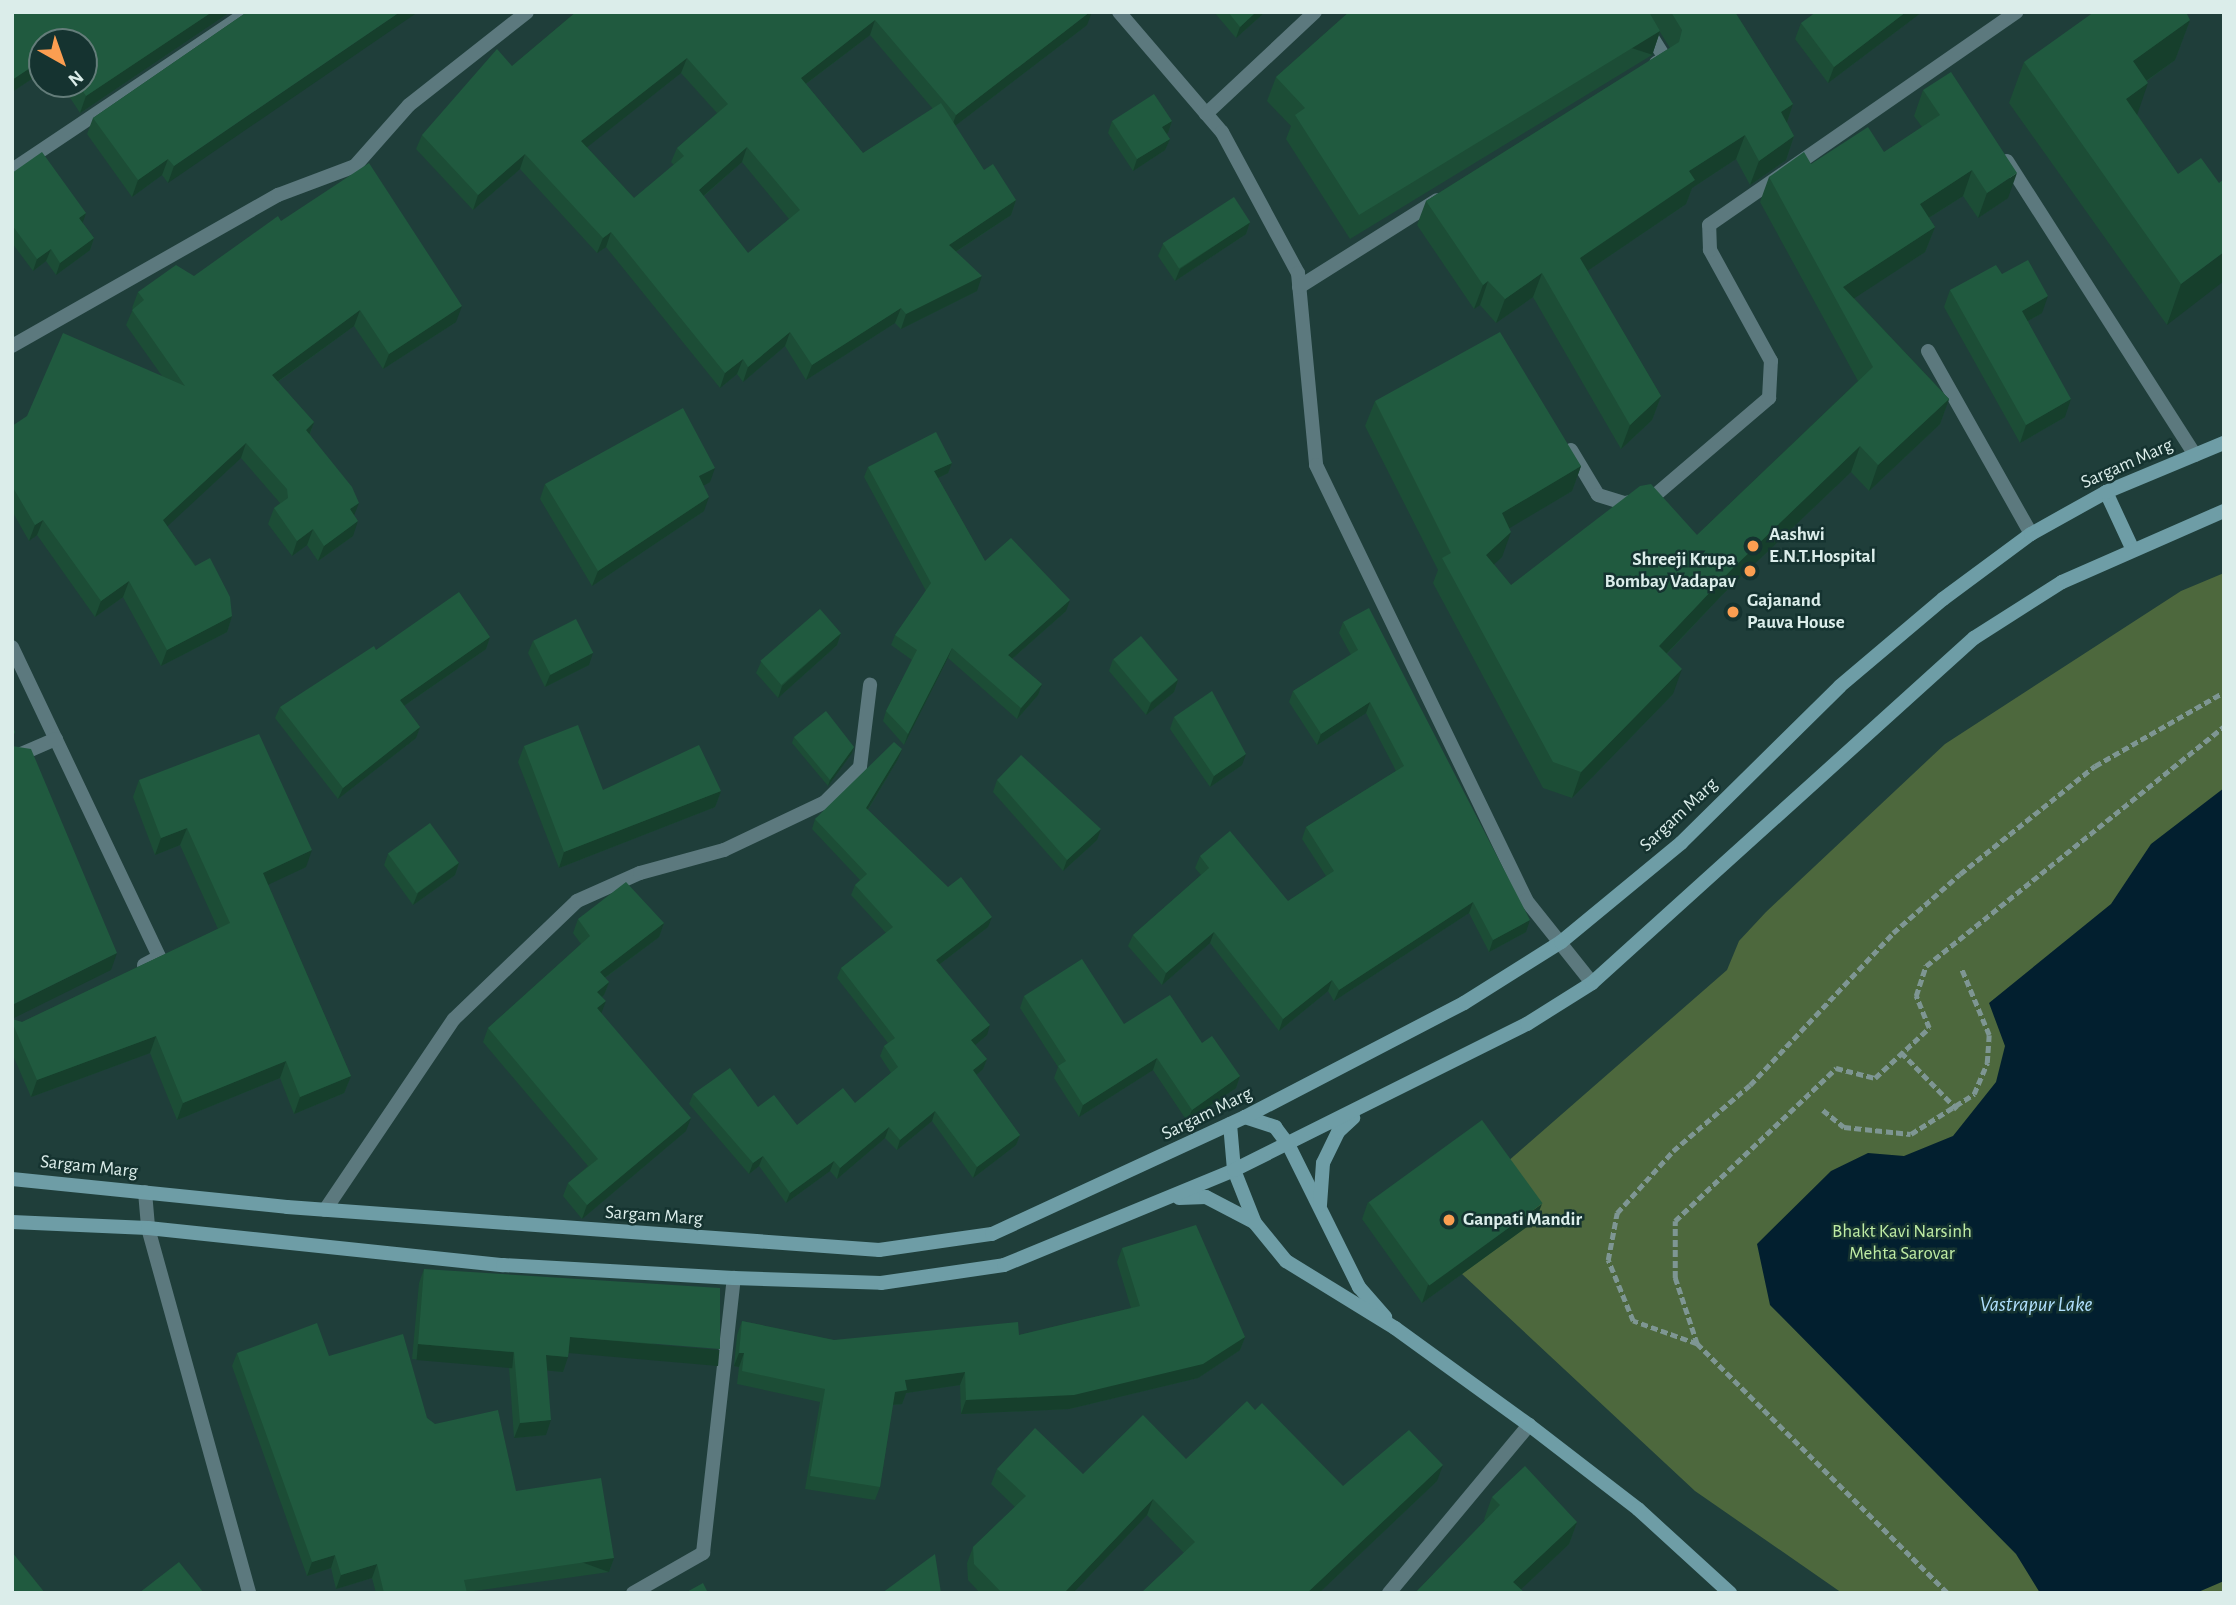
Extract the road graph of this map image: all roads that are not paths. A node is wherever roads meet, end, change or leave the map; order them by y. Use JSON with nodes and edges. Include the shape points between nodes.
{"nodes":[{"id":1,"x":247,"y":12,"type":"edge"},
{"id":2,"x":527,"y":12,"type":"edge"},
{"id":3,"x":1119,"y":12,"type":"edge"},
{"id":4,"x":1315,"y":12,"type":"edge"},
{"id":5,"x":1636,"y":12,"type":"edge"},
{"id":6,"x":2017,"y":12,"type":"edge"},
{"id":7,"x":1642,"y":72,"type":"edge"},
{"id":8,"x":1206,"y":114,"type":"junction"},
{"id":9,"x":1995,"y":142,"type":"edge"},
{"id":10,"x":12,"y":170,"type":"edge"},
{"id":11,"x":1447,"y":194,"type":"edge"},
{"id":12,"x":1299,"y":287,"type":"junction"},
{"id":13,"x":12,"y":346,"type":"edge"},
{"id":14,"x":1928,"y":351,"type":"dead end"},
{"id":15,"x":1562,"y":436,"type":"edge"},
{"id":16,"x":2224,"y":443,"type":"edge"},
{"id":17,"x":2195,"y":455,"type":"junction"},
{"id":18,"x":2106,"y":492,"type":"junction"},
{"id":19,"x":2224,"y":511,"type":"edge"},
{"id":20,"x":2031,"y":534,"type":"junction"},
{"id":21,"x":2133,"y":548,"type":"junction"},
{"id":22,"x":12,"y":647,"type":"edge"},
{"id":23,"x":870,"y":685,"type":"dead end"},
{"id":24,"x":56,"y":739,"type":"junction"},
{"id":25,"x":12,"y":758,"type":"edge"},
{"id":26,"x":1560,"y":942,"type":"junction"},
{"id":27,"x":122,"y":975,"type":"edge"},
{"id":28,"x":1592,"y":983,"type":"junction"},
{"id":29,"x":1368,"y":1105,"type":"junction"},
{"id":30,"x":1245,"y":1117,"type":"junction"},
{"id":31,"x":1230,"y":1124,"type":"junction"},
{"id":32,"x":1288,"y":1144,"type":"junction"},
{"id":33,"x":1234,"y":1170,"type":"junction"},
{"id":34,"x":12,"y":1179,"type":"edge"},
{"id":35,"x":145,"y":1192,"type":"junction"},
{"id":36,"x":1167,"y":1199,"type":"junction"},
{"id":37,"x":325,"y":1210,"type":"junction"},
{"id":38,"x":12,"y":1223,"type":"edge"},
{"id":39,"x":1255,"y":1223,"type":"junction"},
{"id":40,"x":1324,"y":1223,"type":"junction"},
{"id":41,"x":148,"y":1228,"type":"junction"},
{"id":42,"x":734,"y":1278,"type":"junction"},
{"id":43,"x":1395,"y":1328,"type":"junction"},
{"id":44,"x":1529,"y":1425,"type":"junction"},
{"id":45,"x":249,"y":1593,"type":"edge"},
{"id":46,"x":633,"y":1593,"type":"edge"},
{"id":47,"x":1389,"y":1593,"type":"edge"},
{"id":48,"x":1730,"y":1593,"type":"edge"}],
"edges":[{"from":1,"to":10,"type":"street"},
{"from":2,"to":13,"type":"street","via":[[408,105],[355,166],[278,195]]},
{"from":3,"to":8,"type":"street"},
{"from":4,"to":8,"type":"street"},
{"from":5,"to":7,"type":"street","via":[[1665,58]]},
{"from":6,"to":15,"type":"street","via":[[1947,67],[1709,225],[1710,250],[1771,361],[1769,398],[1653,497],[1625,503],[1598,495]]},
{"from":8,"to":12,"type":"street","via":[[1298,273]]},
{"from":9,"to":17,"type":"street"},
{"from":11,"to":12,"type":"street"},
{"from":12,"to":26,"type":"street","via":[[1316,465],[1527,900]]},
{"from":14,"to":20,"type":"street"},
{"from":16,"to":17,"type":"main road","name":"Sargam Marg"},
{"from":17,"to":18,"type":"main road","name":"Sargam Marg"},
{"from":18,"to":20,"type":"main road","name":"Sargam Marg"},
{"from":18,"to":21,"type":"main road"},
{"from":19,"to":21,"type":"main road"},
{"from":20,"to":26,"type":"main road","name":"Sargam Marg","via":[[1840,686],[1681,843]]},
{"from":21,"to":28,"type":"main road","via":[[2062,582],[1974,638]]},
{"from":22,"to":24,"type":"street"},
{"from":23,"to":37,"type":"street","via":[[860,767],[825,802],[724,850],[640,873],[577,901],[454,1019]]},
{"from":24,"to":25,"type":"street"},
{"from":24,"to":27,"type":"street","via":[[159,957]]},
{"from":26,"to":28,"type":"street"},
{"from":26,"to":30,"type":"main road","name":"Sargam Marg","via":[[1464,1003]]},
{"from":28,"to":29,"type":"main road","via":[[1527,1024]]},
{"from":29,"to":32,"type":"main road"},
{"from":29,"to":40,"type":"main road","via":[[1338,1132],[1323,1163],[1318,1191]]},
{"from":30,"to":31,"type":"main road","name":"Sargam Marg"},
{"from":30,"to":32,"type":"main road","via":[[1275,1127]]},
{"from":31,"to":33,"type":"main road"},
{"from":31,"to":37,"type":"main road","name":"Sargam Marg","via":[[1048,1213],[938,1246],[879,1250]]},
{"from":32,"to":33,"type":"main road"},
{"from":32,"to":40,"type":"main road"},
{"from":33,"to":36,"type":"main road"},
{"from":33,"to":39,"type":"main road"},
{"from":34,"to":35,"type":"main road","name":"Sargam Marg"},
{"from":35,"to":37,"type":"main road","name":"Sargam Marg"},
{"from":35,"to":41,"type":"street"},
{"from":36,"to":39,"type":"main road","via":[[1206,1197]]},
{"from":36,"to":42,"type":"main road","via":[[1050,1249],[947,1277],[881,1283]]},
{"from":38,"to":41,"type":"main road"},
{"from":39,"to":43,"type":"main road","via":[[1286,1261]]},
{"from":40,"to":43,"type":"main road","via":[[1359,1287]]},
{"from":41,"to":42,"type":"main road","via":[[503,1265]]},
{"from":41,"to":45,"type":"street"},
{"from":42,"to":46,"type":"street","via":[[703,1553]]},
{"from":43,"to":44,"type":"main road"},
{"from":44,"to":47,"type":"street"},
{"from":44,"to":48,"type":"main road","via":[[1638,1509]]}]}
